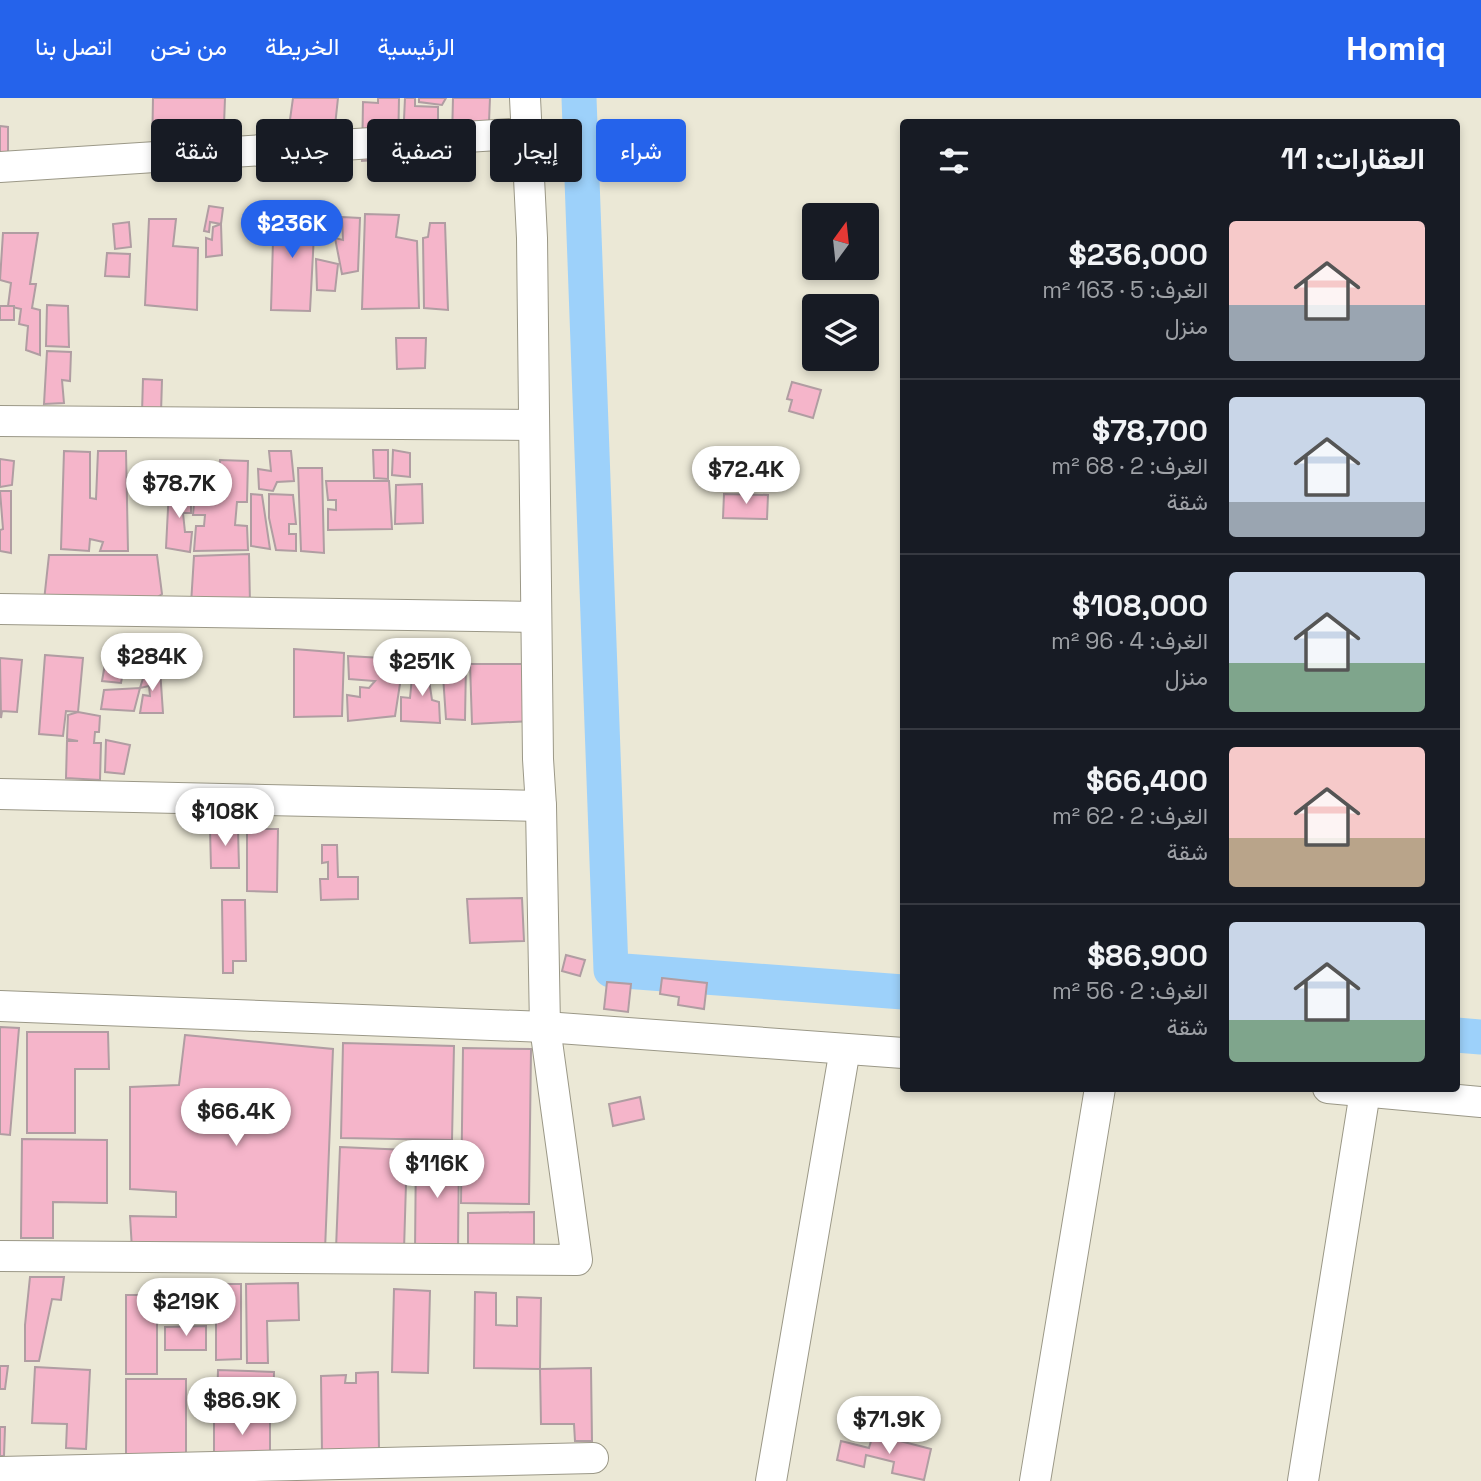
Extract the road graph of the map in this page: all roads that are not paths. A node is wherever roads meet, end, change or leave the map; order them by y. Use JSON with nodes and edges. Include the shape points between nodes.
{"nodes":[{"id":1,"x":525,"y":98,"type":"edge"},
{"id":2,"x":526,"y":119,"type":"edge"},
{"id":3,"x":490,"y":135,"type":"edge"},
{"id":4,"x":0,"y":167,"type":"edge"},
{"id":5,"x":529,"y":182,"type":"edge"},
{"id":6,"x":0,"y":421,"type":"edge"},
{"id":7,"x":534,"y":425,"type":"junction"},
{"id":8,"x":0,"y":609,"type":"edge"},
{"id":9,"x":536,"y":617,"type":"junction"},
{"id":10,"x":0,"y":794,"type":"edge"},
{"id":11,"x":541,"y":806,"type":"junction"},
{"id":12,"x":0,"y":1006,"type":"edge"},
{"id":13,"x":545,"y":1027,"type":"junction"},
{"id":14,"x":845,"y":1049,"type":"junction"},
{"id":15,"x":900,"y":1053,"type":"edge"},
{"id":16,"x":1099,"y":1092,"type":"edge"},
{"id":17,"x":1365,"y":1092,"type":"joint"},
{"id":18,"x":1481,"y":1102,"type":"edge"},
{"id":19,"x":0,"y":1256,"type":"edge"},
{"id":20,"x":593,"y":1458,"type":"dead end"},
{"id":21,"x":0,"y":1472,"type":"edge"},
{"id":22,"x":771,"y":1481,"type":"edge"},
{"id":23,"x":1035,"y":1481,"type":"edge"},
{"id":24,"x":1303,"y":1481,"type":"edge"}],
"edges":[{"from":1,"to":2,"type":"street"},
{"from":3,"to":4,"type":"street"},
{"from":5,"to":7,"type":"street"},
{"from":6,"to":7,"type":"street"},
{"from":7,"to":9,"type":"street"},
{"from":8,"to":9,"type":"street"},
{"from":9,"to":11,"type":"street"},
{"from":10,"to":11,"type":"street"},
{"from":11,"to":13,"type":"street"},
{"from":12,"to":13,"type":"street"},
{"from":13,"to":14,"type":"street"},
{"from":13,"to":19,"type":"street","via":[[577,1261]]},
{"from":14,"to":15,"type":"street"},
{"from":14,"to":22,"type":"street"},
{"from":16,"to":23,"type":"street"},
{"from":17,"to":18,"type":"street"},
{"from":17,"to":24,"type":"street"},
{"from":20,"to":21,"type":"street"}]}
